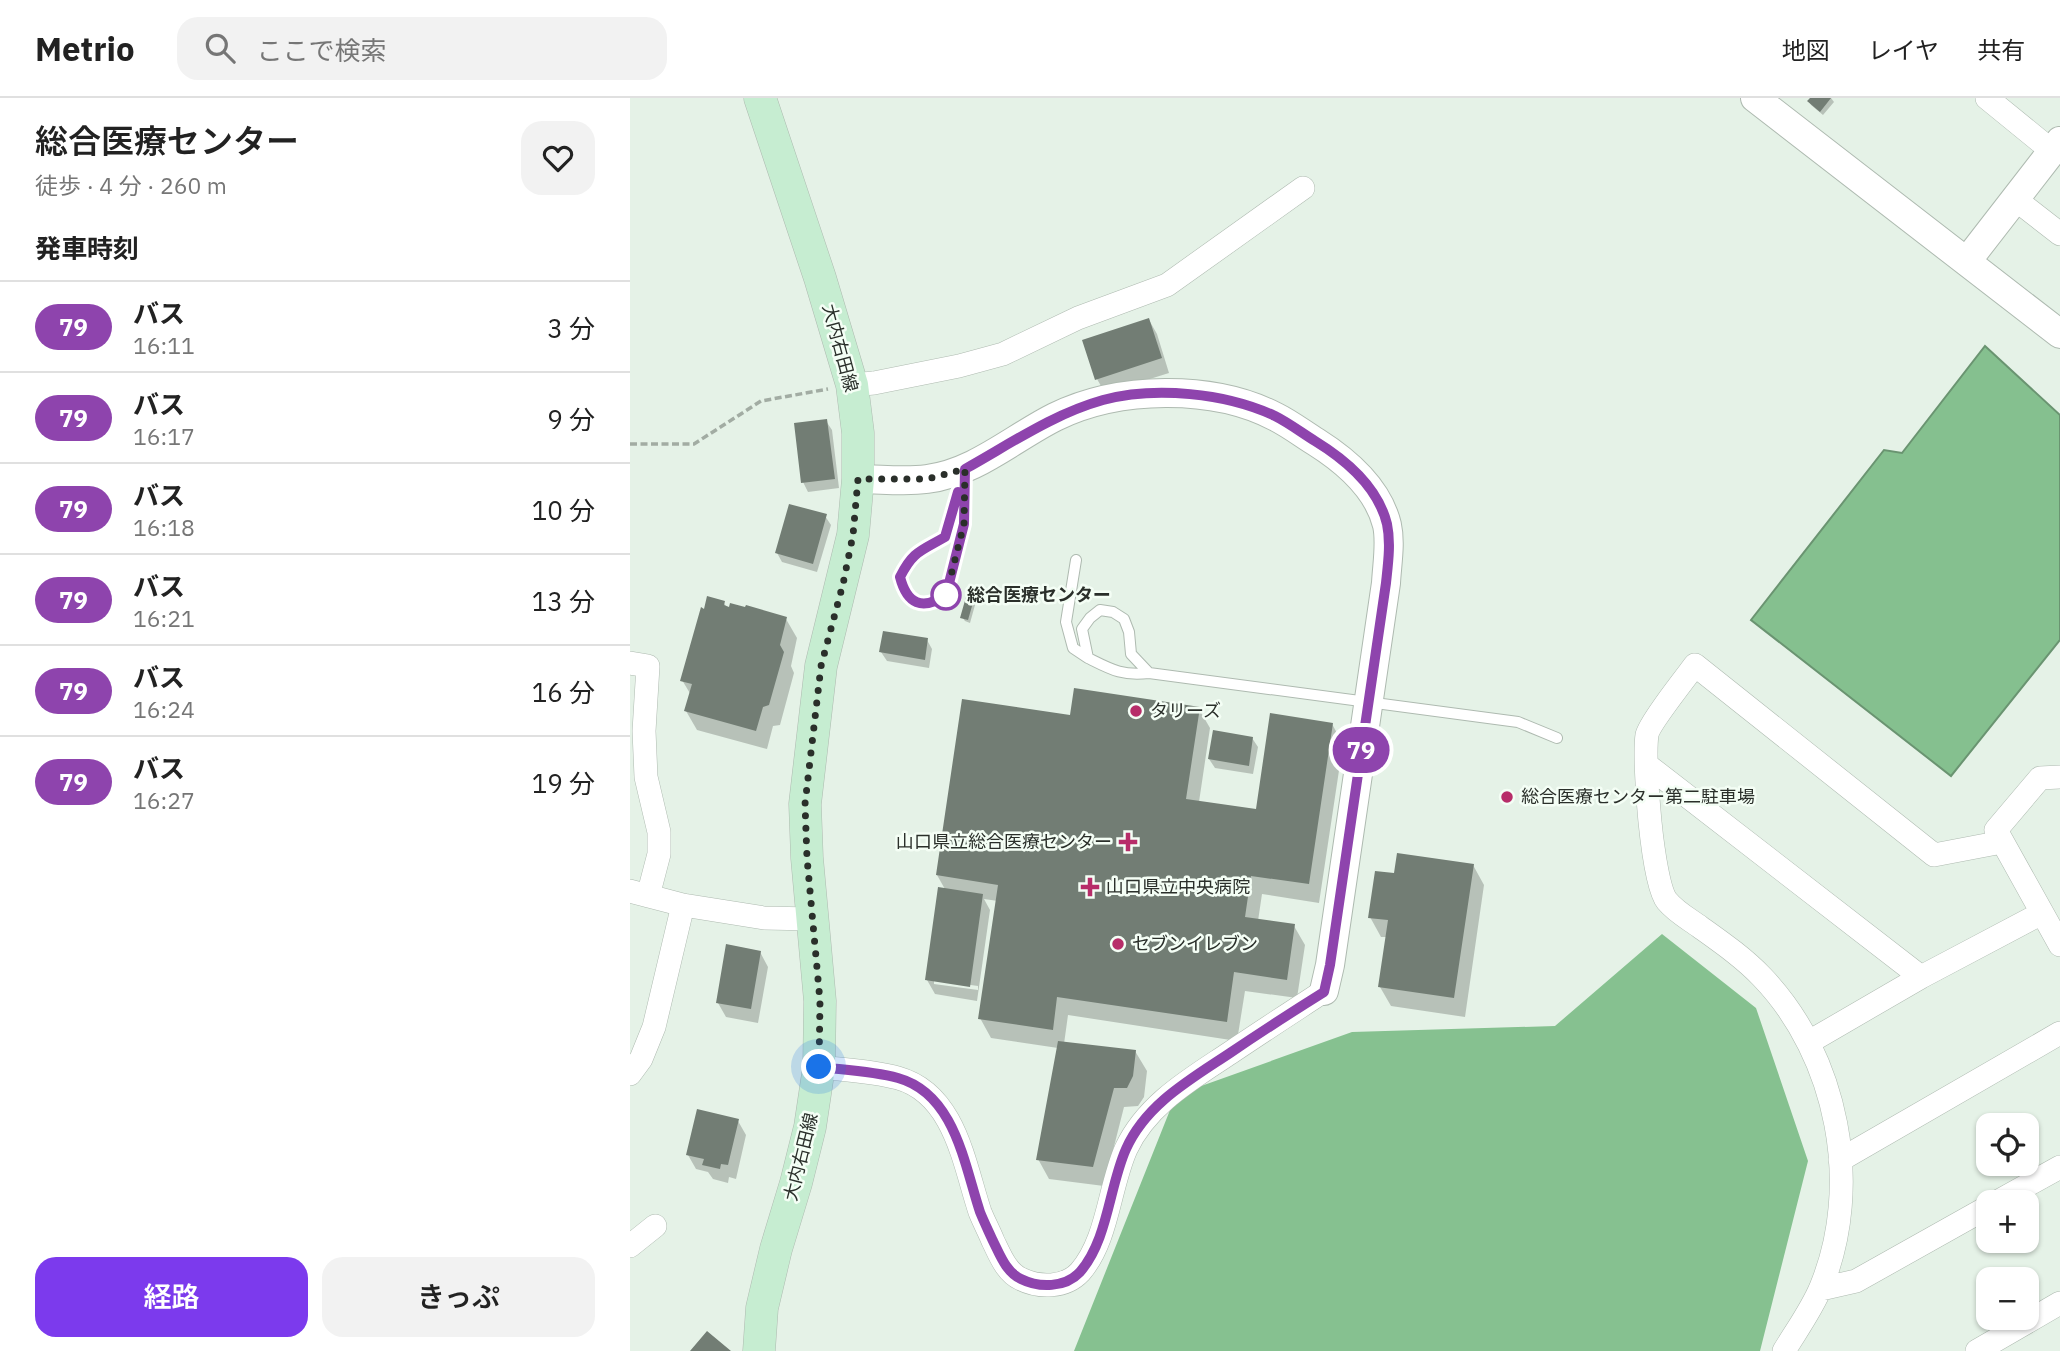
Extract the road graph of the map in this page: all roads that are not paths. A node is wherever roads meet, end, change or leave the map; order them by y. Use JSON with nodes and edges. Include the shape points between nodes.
{"nodes":[{"id":1,"x":760,"y":98,"type":"edge"},
{"id":2,"x":1755,"y":98,"type":"edge"},
{"id":3,"x":1987,"y":98,"type":"edge"},
{"id":4,"x":2056,"y":146,"type":"edge"},
{"id":5,"x":1303,"y":188,"type":"dead end"},
{"id":6,"x":2015,"y":199,"type":"junction"},
{"id":7,"x":2060,"y":234,"type":"edge"},
{"id":8,"x":1967,"y":261,"type":"junction"},
{"id":9,"x":2060,"y":334,"type":"edge"},
{"id":10,"x":852,"y":385,"type":"junction"},
{"id":11,"x":965,"y":469,"type":"junction"},
{"id":12,"x":858,"y":479,"type":"junction"},
{"id":13,"x":1076,"y":560,"type":"dead end"},
{"id":14,"x":1088,"y":658,"type":"junction"},
{"id":15,"x":630,"y":663,"type":"edge"},
{"id":16,"x":1149,"y":673,"type":"junction"},
{"id":17,"x":1368,"y":702,"type":"junction"},
{"id":18,"x":1558,"y":738,"type":"dead end"},
{"id":19,"x":1647,"y":765,"type":"junction"},
{"id":20,"x":2060,"y":776,"type":"edge"},
{"id":21,"x":2002,"y":842,"type":"junction"},
{"id":22,"x":639,"y":893,"type":"edge"},
{"id":23,"x":683,"y":905,"type":"junction"},
{"id":24,"x":2042,"y":913,"type":"junction"},
{"id":25,"x":813,"y":919,"type":"junction"},
{"id":26,"x":2060,"y":946,"type":"edge"},
{"id":27,"x":1921,"y":977,"type":"junction"},
{"id":28,"x":1324,"y":992,"type":"joint"},
{"id":29,"x":2060,"y":1033,"type":"edge"},
{"id":30,"x":1809,"y":1042,"type":"junction"},
{"id":31,"x":819,"y":1067,"type":"junction"},
{"id":32,"x":630,"y":1074,"type":"edge"},
{"id":33,"x":1840,"y":1160,"type":"junction"},
{"id":34,"x":2060,"y":1167,"type":"edge"},
{"id":35,"x":2019,"y":1190,"type":"edge"},
{"id":36,"x":1976,"y":1214,"type":"edge"},
{"id":37,"x":655,"y":1226,"type":"dead end"},
{"id":38,"x":630,"y":1246,"type":"edge"},
{"id":39,"x":1821,"y":1289,"type":"junction"},
{"id":40,"x":2060,"y":1303,"type":"edge"},
{"id":41,"x":759,"y":1351,"type":"edge"},
{"id":42,"x":1784,"y":1351,"type":"edge"},
{"id":43,"x":1977,"y":1351,"type":"edge"}],
"edges":[{"from":1,"to":10,"type":"main road","name":"大内右田線"},
{"from":2,"to":8,"type":"street"},
{"from":3,"to":4,"type":"street"},
{"from":4,"to":6,"type":"street"},
{"from":5,"to":10,"type":"street","via":[[1167,285],[1077,318],[1003,354]]},
{"from":6,"to":7,"type":"street"},
{"from":6,"to":8,"type":"street"},
{"from":8,"to":9,"type":"street"},
{"from":10,"to":12,"type":"main road","name":"大内右田線"},
{"from":11,"to":11,"type":"lane","via":[[964,524],[946,595],[934,603],[918,603],[904,593],[900,577],[917,552],[945,537]]},
{"from":11,"to":12,"type":"street","via":[[927,479]]},
{"from":11,"to":17,"type":"street","via":[[1056,416],[1131,395],[1205,395],[1275,416],[1354,470],[1387,524],[1386,583]]},
{"from":12,"to":25,"type":"main road","name":"大内右田線","via":[[853,535],[821,666],[811,740],[805,804]]},
{"from":13,"to":14,"type":"lane","via":[[1066,622],[1073,648]]},
{"from":14,"to":16,"type":"lane","via":[[1129,675]]},
{"from":14,"to":16,"type":"lane","via":[[1082,629],[1100,610],[1113,612],[1124,618],[1131,654]]},
{"from":15,"to":22,"type":"street","via":[[648,666],[646,777],[659,832],[659,854]]},
{"from":16,"to":17,"type":"lane"},
{"from":17,"to":18,"type":"lane","via":[[1518,722]]},
{"from":17,"to":28,"type":"street"},
{"from":19,"to":21,"type":"street","via":[[1647,732],[1695,665],[1934,855]]},
{"from":19,"to":27,"type":"street"},
{"from":19,"to":30,"type":"street","via":[[1652,846],[1665,899],[1760,975],[1783,1000]]},
{"from":20,"to":21,"type":"street","via":[[2040,778],[1996,830]]},
{"from":21,"to":24,"type":"street"},
{"from":22,"to":23,"type":"street"},
{"from":23,"to":25,"type":"street","via":[[764,918]]},
{"from":23,"to":32,"type":"street","via":[[654,1027]]},
{"from":24,"to":26,"type":"street"},
{"from":24,"to":27,"type":"street"},
{"from":25,"to":31,"type":"main road","name":"大内右田線","via":[[820,1001]]},
{"from":27,"to":30,"type":"street"},
{"from":28,"to":31,"type":"street","via":[[1167,1096],[1142,1123],[1127,1146],[1090,1259],[1078,1275],[1064,1283],[1028,1282],[1004,1264],[954,1133],[925,1092],[900,1079]]},
{"from":29,"to":33,"type":"street"},
{"from":30,"to":33,"type":"street","via":[[1833,1108]]},
{"from":31,"to":41,"type":"main road","name":"大内右田線","via":[[810,1127],[762,1308]]},
{"from":33,"to":39,"type":"street","via":[[1842,1207]]},
{"from":34,"to":35,"type":"street"},
{"from":36,"to":39,"type":"street","via":[[1856,1280]]},
{"from":37,"to":38,"type":"street"},
{"from":39,"to":42,"type":"street"},
{"from":40,"to":43,"type":"street"}]}
